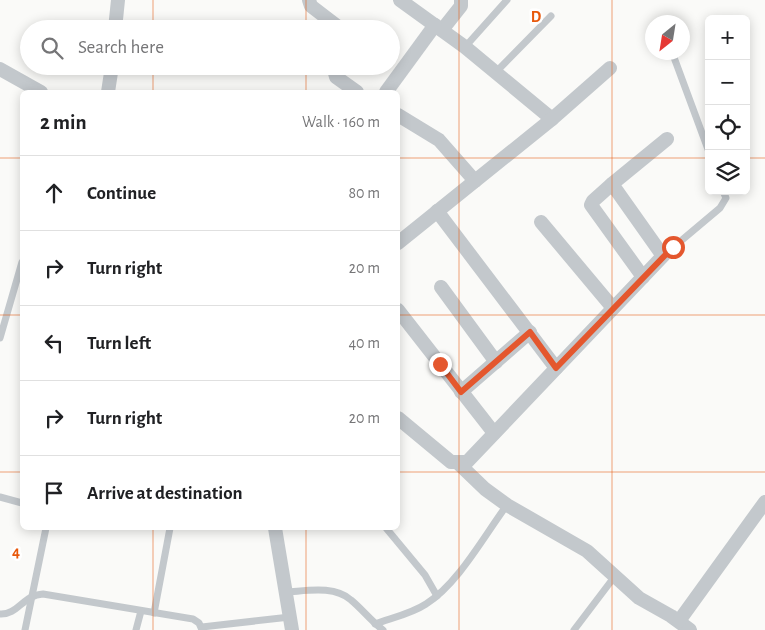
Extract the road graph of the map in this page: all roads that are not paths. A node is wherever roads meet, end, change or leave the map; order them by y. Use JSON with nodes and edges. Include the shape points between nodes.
{"nodes":[{"id":1,"x":118,"y":0,"type":"edge"},
{"id":2,"x":309,"y":0,"type":"edge"},
{"id":3,"x":400,"y":0,"type":"edge"},
{"id":4,"x":461,"y":0,"type":"edge"},
{"id":5,"x":507,"y":0,"type":"edge"},
{"id":6,"x":551,"y":16,"type":"dead end"},
{"id":7,"x":117,"y":20,"type":"edge"},
{"id":8,"x":329,"y":20,"type":"edge"},
{"id":9,"x":439,"y":28,"type":"junction"},
{"id":10,"x":465,"y":46,"type":"junction"},
{"id":11,"x":675,"y":60,"type":"edge"},
{"id":12,"x":610,"y":68,"type":"dead end"},
{"id":13,"x":0,"y":69,"type":"edge"},
{"id":14,"x":496,"y":72,"type":"junction"},
{"id":15,"x":111,"y":75,"type":"edge"},
{"id":16,"x":335,"y":75,"type":"edge"},
{"id":17,"x":37,"y":90,"type":"edge"},
{"id":18,"x":108,"y":90,"type":"edge"},
{"id":19,"x":354,"y":90,"type":"edge"},
{"id":20,"x":388,"y":90,"type":"edge"},
{"id":21,"x":400,"y":116,"type":"edge"},
{"id":22,"x":552,"y":119,"type":"junction"},
{"id":23,"x":667,"y":139,"type":"dead end"},
{"id":24,"x":708,"y":150,"type":"edge"},
{"id":25,"x":475,"y":181,"type":"junction"},
{"id":26,"x":612,"y":184,"type":"junction"},
{"id":27,"x":725,"y":195,"type":"edge"},
{"id":28,"x":437,"y":211,"type":"junction"},
{"id":29,"x":541,"y":222,"type":"dead end"},
{"id":30,"x":400,"y":241,"type":"edge"},
{"id":31,"x":663,"y":256,"type":"junction"},
{"id":32,"x":20,"y":269,"type":"edge"},
{"id":33,"x":644,"y":277,"type":"junction"},
{"id":34,"x":441,"y":287,"type":"dead end"},
{"id":35,"x":613,"y":308,"type":"junction"},
{"id":36,"x":400,"y":313,"type":"edge"},
{"id":37,"x":530,"y":332,"type":"junction"},
{"id":38,"x":0,"y":338,"type":"edge"},
{"id":39,"x":496,"y":362,"type":"junction"},
{"id":40,"x":556,"y":368,"type":"junction"},
{"id":41,"x":461,"y":392,"type":"junction"},
{"id":42,"x":400,"y":420,"type":"edge"},
{"id":43,"x":494,"y":433,"type":"junction"},
{"id":44,"x":459,"y":464,"type":"junction"},
{"id":45,"x":0,"y":497,"type":"edge"},
{"id":46,"x":20,"y":502,"type":"edge"},
{"id":47,"x":765,"y":502,"type":"edge"},
{"id":48,"x":506,"y":506,"type":"junction"},
{"id":49,"x":46,"y":530,"type":"edge"},
{"id":50,"x":170,"y":530,"type":"edge"},
{"id":51,"x":275,"y":530,"type":"edge"},
{"id":52,"x":388,"y":530,"type":"edge"},
{"id":53,"x":615,"y":576,"type":"junction"},
{"id":54,"x":286,"y":592,"type":"junction"},
{"id":55,"x":32,"y":595,"type":"junction"},
{"id":56,"x":437,"y":596,"type":"junction"},
{"id":57,"x":141,"y":610,"type":"junction"},
{"id":58,"x":154,"y":613,"type":"junction"},
{"id":59,"x":0,"y":614,"type":"edge"},
{"id":60,"x":679,"y":621,"type":"junction"},
{"id":61,"x":291,"y":624,"type":"edge"},
{"id":62,"x":375,"y":624,"type":"junction"},
{"id":63,"x":202,"y":628,"type":"edge"},
{"id":64,"x":25,"y":630,"type":"edge"},
{"id":65,"x":136,"y":630,"type":"edge"},
{"id":66,"x":382,"y":630,"type":"edge"},
{"id":67,"x":574,"y":630,"type":"edge"},
{"id":68,"x":690,"y":630,"type":"edge"}],
"edges":[{"from":1,"to":7,"type":"street"},
{"from":2,"to":8,"type":"street","via":[[311,6]]},
{"from":3,"to":9,"type":"street"},
{"from":4,"to":9,"type":"street","via":[[461,6]]},
{"from":5,"to":10,"type":"lane"},
{"from":6,"to":14,"type":"lane"},
{"from":9,"to":10,"type":"street"},
{"from":9,"to":20,"type":"street"},
{"from":10,"to":14,"type":"street"},
{"from":11,"to":24,"type":"lane"},
{"from":12,"to":22,"type":"street"},
{"from":13,"to":17,"type":"street"},
{"from":14,"to":22,"type":"street"},
{"from":15,"to":18,"type":"street"},
{"from":16,"to":19,"type":"street"},
{"from":21,"to":25,"type":"street","via":[[439,140]]},
{"from":22,"to":25,"type":"street"},
{"from":23,"to":26,"type":"street"},
{"from":25,"to":28,"type":"street"},
{"from":26,"to":31,"type":"street"},
{"from":26,"to":33,"type":"street","via":[[591,205]]},
{"from":27,"to":31,"type":"lane","via":[[720,208]]},
{"from":28,"to":30,"type":"street"},
{"from":28,"to":37,"type":"street"},
{"from":29,"to":35,"type":"street"},
{"from":31,"to":33,"type":"street"},
{"from":32,"to":38,"type":"lane"},
{"from":33,"to":35,"type":"street"},
{"from":34,"to":39,"type":"street"},
{"from":35,"to":40,"type":"street"},
{"from":36,"to":41,"type":"street"},
{"from":37,"to":39,"type":"street"},
{"from":37,"to":40,"type":"street"},
{"from":39,"to":41,"type":"street"},
{"from":40,"to":43,"type":"street"},
{"from":41,"to":43,"type":"street"},
{"from":42,"to":44,"type":"street","via":[[451,462]]},
{"from":43,"to":44,"type":"street","via":[[466,462]]},
{"from":44,"to":48,"type":"street"},
{"from":45,"to":46,"type":"lane"},
{"from":47,"to":60,"type":"street"},
{"from":48,"to":53,"type":"street","via":[[587,551]]},
{"from":48,"to":56,"type":"lane","via":[[451,582]]},
{"from":49,"to":55,"type":"lane"},
{"from":50,"to":58,"type":"lane"},
{"from":51,"to":54,"type":"street"},
{"from":52,"to":56,"type":"lane","via":[[425,575]]},
{"from":53,"to":60,"type":"street","via":[[639,598]]},
{"from":53,"to":67,"type":"lane"},
{"from":54,"to":61,"type":"street"},
{"from":54,"to":62,"type":"lane","via":[[326,590],[340,593],[350,598]]},
{"from":55,"to":57,"type":"lane"},
{"from":55,"to":59,"type":"lane","via":[[13,611]]},
{"from":55,"to":64,"type":"lane"},
{"from":56,"to":62,"type":"lane","via":[[424,606]]},
{"from":57,"to":58,"type":"lane"},
{"from":57,"to":65,"type":"lane"},
{"from":58,"to":63,"type":"lane","via":[[193,619]]},
{"from":60,"to":68,"type":"street"},
{"from":61,"to":63,"type":"lane"},
{"from":62,"to":66,"type":"lane"}]}
